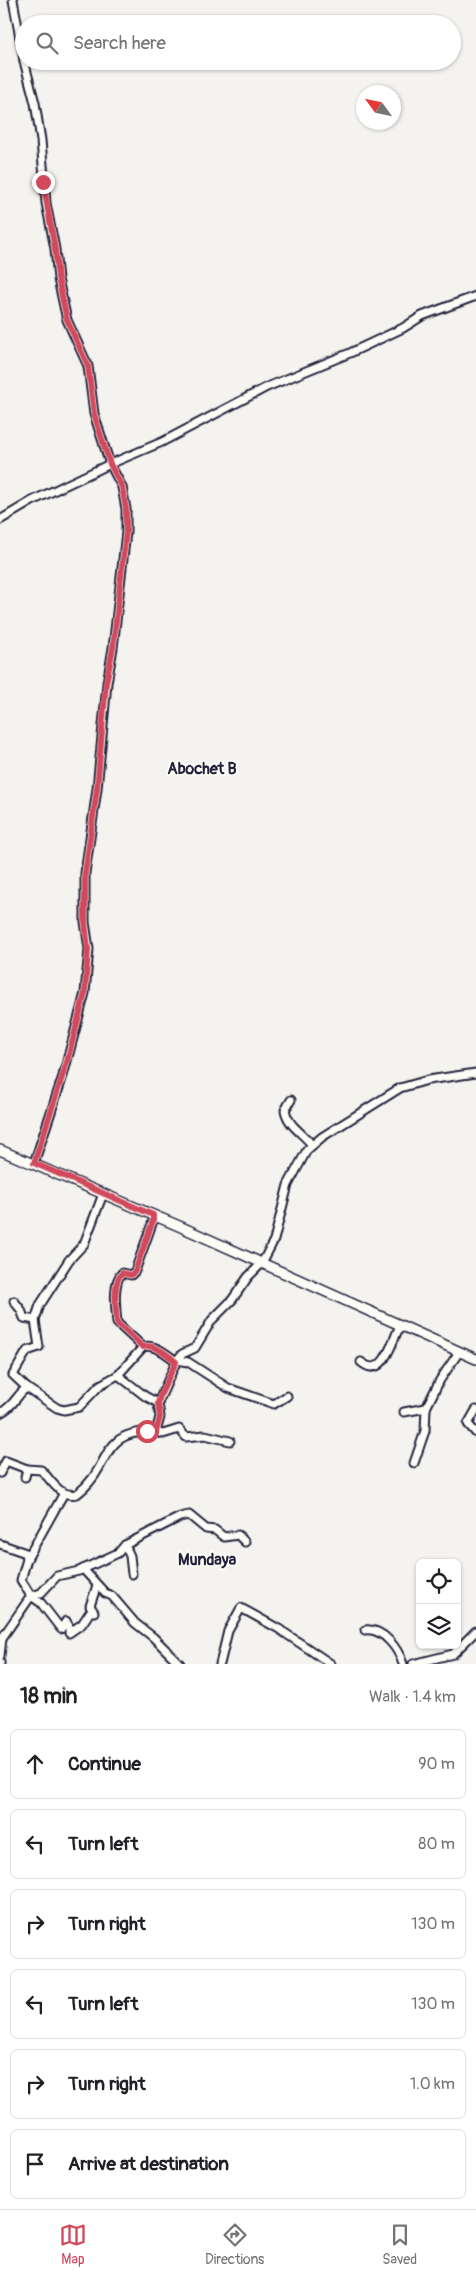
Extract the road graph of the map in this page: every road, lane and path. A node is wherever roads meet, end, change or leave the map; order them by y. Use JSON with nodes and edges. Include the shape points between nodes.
{"nodes":[{"id":1,"x":12,"y":0,"type":"edge"},
{"id":2,"x":15,"y":15,"type":"edge"},
{"id":3,"x":26,"y":70,"type":"edge"},
{"id":4,"x":476,"y":296,"type":"edge"},
{"id":5,"x":110,"y":464,"type":"junction"},
{"id":6,"x":0,"y":520,"type":"edge"},
{"id":7,"x":476,"y":1073,"type":"edge"},
{"id":8,"x":291,"y":1100,"type":"dead end"},
{"id":9,"x":312,"y":1145,"type":"junction"},
{"id":10,"x":0,"y":1150,"type":"edge"},
{"id":11,"x":34,"y":1163,"type":"junction"},
{"id":12,"x":103,"y":1194,"type":"junction"},
{"id":13,"x":153,"y":1215,"type":"junction"},
{"id":14,"x":262,"y":1263,"type":"junction"},
{"id":15,"x":14,"y":1301,"type":"dead end"},
{"id":16,"x":35,"y":1320,"type":"junction"},
{"id":17,"x":400,"y":1326,"type":"junction"},
{"id":18,"x":143,"y":1347,"type":"junction"},
{"id":19,"x":459,"y":1352,"type":"junction"},
{"id":20,"x":476,"y":1359,"type":"edge"},
{"id":21,"x":177,"y":1361,"type":"junction"},
{"id":22,"x":361,"y":1362,"type":"dead end"},
{"id":23,"x":118,"y":1375,"type":"junction"},
{"id":24,"x":27,"y":1388,"type":"junction"},
{"id":25,"x":287,"y":1396,"type":"dead end"},
{"id":26,"x":158,"y":1403,"type":"junction"},
{"id":27,"x":426,"y":1408,"type":"junction"},
{"id":28,"x":476,"y":1410,"type":"edge"},
{"id":29,"x":404,"y":1412,"type":"dead end"},
{"id":30,"x":0,"y":1413,"type":"edge"},
{"id":31,"x":156,"y":1432,"type":"junction"},
{"id":32,"x":476,"y":1433,"type":"edge"},
{"id":33,"x":230,"y":1441,"type":"dead end"},
{"id":34,"x":414,"y":1463,"type":"dead end"},
{"id":35,"x":0,"y":1473,"type":"edge"},
{"id":36,"x":64,"y":1493,"type":"junction"},
{"id":37,"x":245,"y":1542,"type":"dead end"},
{"id":38,"x":0,"y":1544,"type":"edge"},
{"id":39,"x":125,"y":1545,"type":"junction"},
{"id":40,"x":27,"y":1559,"type":"junction"},
{"id":41,"x":83,"y":1569,"type":"junction"},
{"id":42,"x":132,"y":1574,"type":"dead end"},
{"id":43,"x":97,"y":1585,"type":"junction"},
{"id":44,"x":32,"y":1596,"type":"junction"},
{"id":45,"x":365,"y":1630,"type":"dead end"},
{"id":46,"x":476,"y":1631,"type":"edge"},
{"id":47,"x":1,"y":1638,"type":"edge"},
{"id":48,"x":0,"y":1656,"type":"edge"},
{"id":49,"x":180,"y":1664,"type":"edge"},
{"id":50,"x":220,"y":1664,"type":"edge"},
{"id":51,"x":331,"y":1664,"type":"edge"},
{"id":52,"x":403,"y":1664,"type":"edge"},
{"id":53,"x":413,"y":1664,"type":"edge"}],
"edges":[{"from":1,"to":2,"type":"street"},
{"from":3,"to":5,"type":"street","via":[[41,140],[43,182],[58,278],[67,320],[88,366],[94,414]]},
{"from":4,"to":5,"type":"street","via":[[422,316],[379,340],[275,384],[162,442]]},
{"from":5,"to":6,"type":"street"},
{"from":5,"to":11,"type":"street","via":[[122,487],[126,532],[85,873],[88,968],[85,993],[67,1062]]},
{"from":7,"to":9,"type":"street","via":[[400,1088]]},
{"from":8,"to":9,"type":"street","via":[[285,1110],[287,1120]]},
{"from":9,"to":14,"type":"street","via":[[288,1185],[274,1240]]},
{"from":10,"to":11,"type":"main road"},
{"from":11,"to":12,"type":"main road"},
{"from":12,"to":13,"type":"main road"},
{"from":12,"to":16,"type":"street","via":[[84,1244],[68,1260],[40,1305]]},
{"from":13,"to":14,"type":"main road"},
{"from":13,"to":18,"type":"street","via":[[135,1271],[131,1275],[122,1273],[119,1276],[115,1295],[117,1323]]},
{"from":14,"to":17,"type":"main road"},
{"from":14,"to":21,"type":"street","via":[[212,1320],[195,1348],[182,1354]]},
{"from":15,"to":16,"type":"street","via":[[24,1318]]},
{"from":16,"to":24,"type":"street","via":[[39,1346],[27,1350],[14,1375]]},
{"from":17,"to":19,"type":"main road"},
{"from":17,"to":22,"type":"street","via":[[382,1363],[375,1368]]},
{"from":18,"to":21,"type":"street","via":[[153,1347]]},
{"from":18,"to":23,"type":"street"},
{"from":19,"to":20,"type":"main road"},
{"from":19,"to":27,"type":"street"},
{"from":21,"to":25,"type":"street","via":[[188,1362],[228,1388],[274,1404]]},
{"from":21,"to":26,"type":"street"},
{"from":23,"to":24,"type":"street","via":[[100,1385],[79,1406],[64,1410],[50,1405]]},
{"from":23,"to":26,"type":"street"},
{"from":24,"to":30,"type":"street","via":[[12,1406]]},
{"from":26,"to":31,"type":"street","via":[[160,1417]]},
{"from":27,"to":29,"type":"street"},
{"from":27,"to":34,"type":"street","via":[[425,1432]]},
{"from":28,"to":32,"type":"street","via":[[468,1424]]},
{"from":31,"to":33,"type":"street","via":[[163,1434],[179,1429],[186,1437],[205,1435]]},
{"from":31,"to":36,"type":"street","via":[[138,1431],[118,1440],[86,1488],[74,1495]]},
{"from":35,"to":36,"type":"street","via":[[6,1460],[26,1473],[40,1470]]},
{"from":36,"to":40,"type":"street"},
{"from":37,"to":39,"type":"street","via":[[238,1535],[224,1537],[215,1530],[206,1530],[189,1515],[174,1519]]},
{"from":38,"to":40,"type":"street","via":[[23,1551]]},
{"from":39,"to":41,"type":"street","via":[[118,1553]]},
{"from":39,"to":42,"type":"street"},
{"from":40,"to":44,"type":"street","via":[[21,1580]]},
{"from":41,"to":43,"type":"street"},
{"from":41,"to":44,"type":"street","via":[[57,1576],[40,1593]]},
{"from":43,"to":44,"type":"street","via":[[90,1606],[94,1612],[90,1612],[82,1624],[69,1633],[66,1621],[61,1628]]},
{"from":43,"to":49,"type":"street"},
{"from":44,"to":47,"type":"street"},
{"from":45,"to":52,"type":"street","via":[[376,1630],[382,1634],[396,1649]]},
{"from":46,"to":53,"type":"street","via":[[453,1654]]},
{"from":47,"to":48,"type":"street"},
{"from":50,"to":51,"type":"street","via":[[228,1631],[241,1608]]}]}
